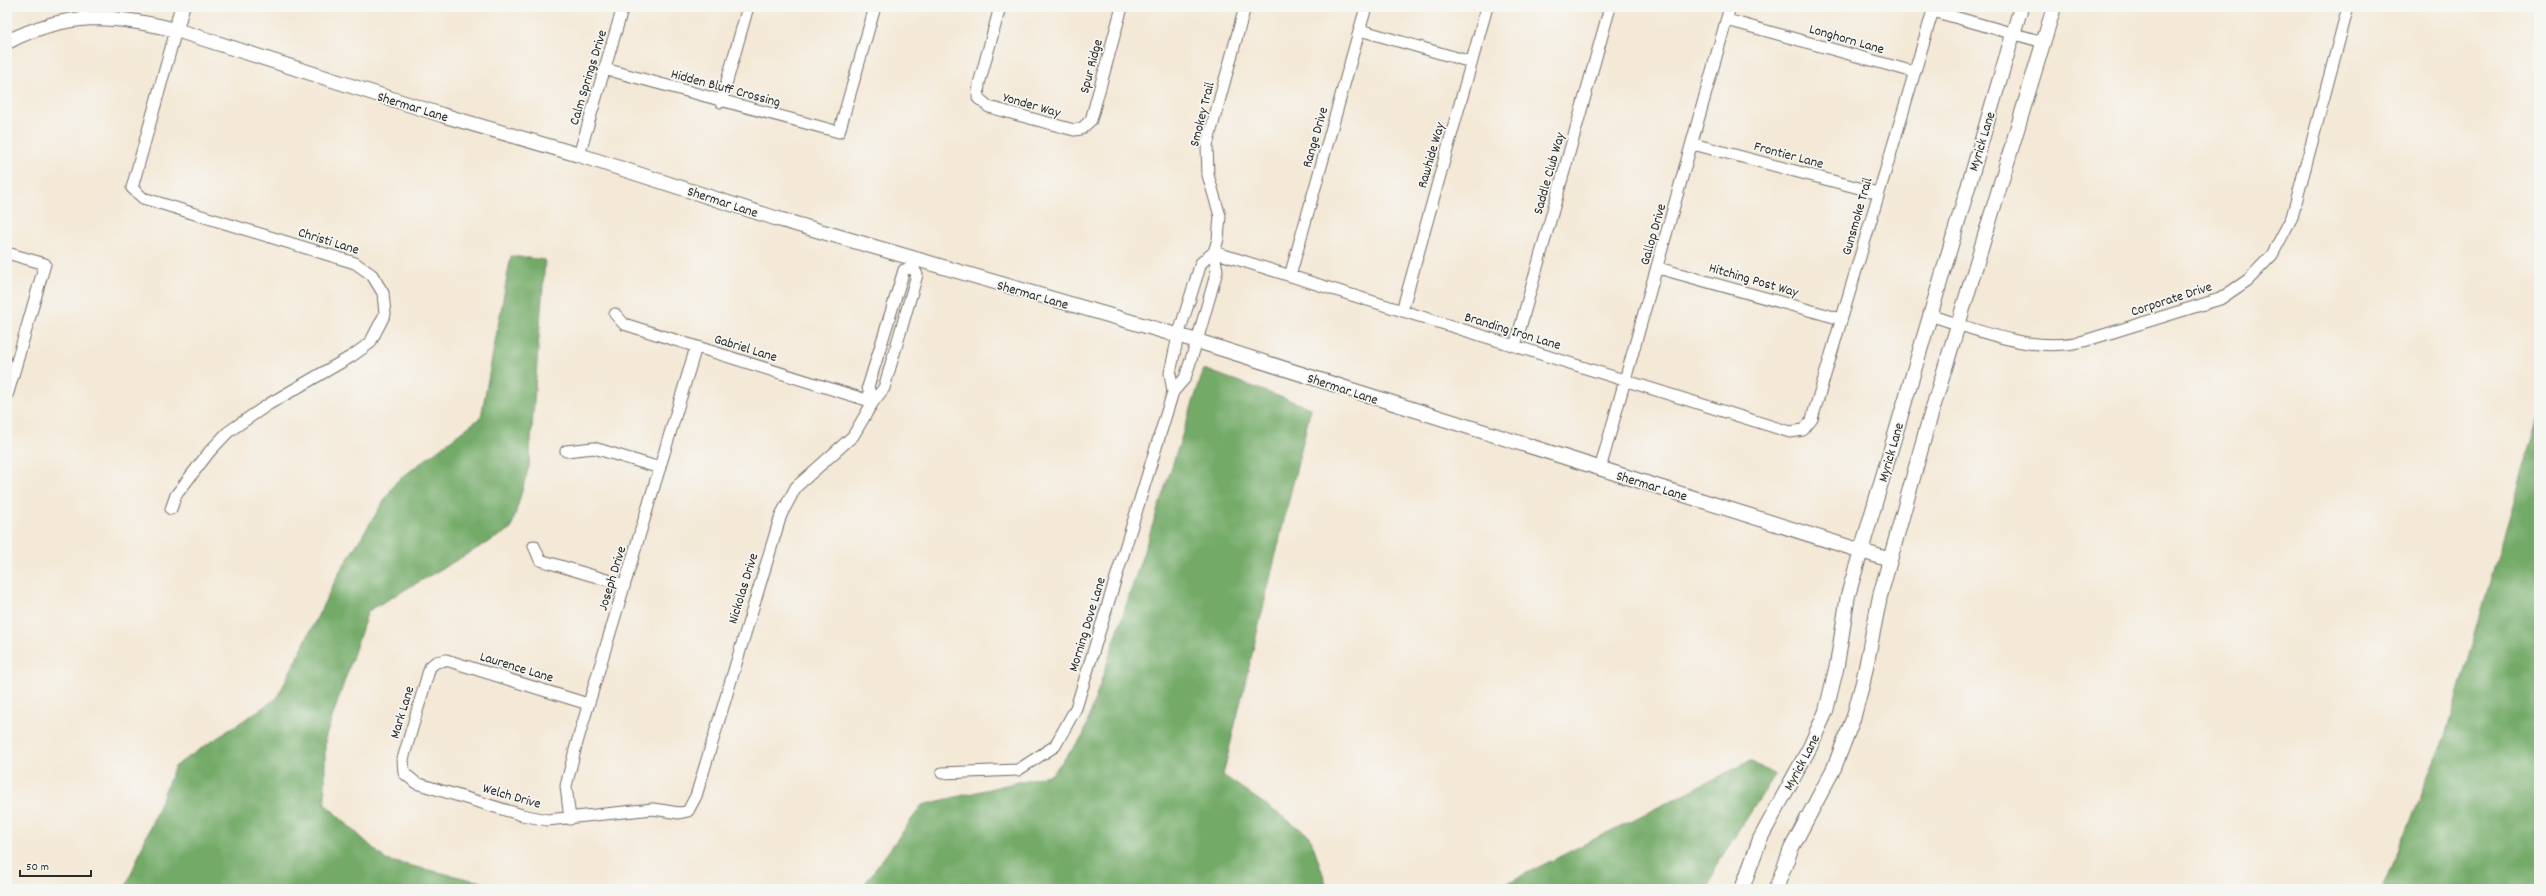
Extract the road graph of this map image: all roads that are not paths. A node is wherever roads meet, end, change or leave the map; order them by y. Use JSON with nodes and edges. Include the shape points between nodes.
{"nodes":[{"id":1,"x":182,"y":7,"type":"edge"},
{"id":2,"x":622,"y":7,"type":"edge"},
{"id":3,"x":748,"y":7,"type":"edge"},
{"id":4,"x":875,"y":7,"type":"edge"},
{"id":5,"x":1000,"y":7,"type":"edge"},
{"id":6,"x":1122,"y":7,"type":"edge"},
{"id":7,"x":1245,"y":7,"type":"edge"},
{"id":8,"x":1366,"y":7,"type":"edge"},
{"id":9,"x":1487,"y":7,"type":"edge"},
{"id":10,"x":1610,"y":7,"type":"edge"},
{"id":11,"x":1730,"y":7,"type":"edge"},
{"id":12,"x":2021,"y":7,"type":"edge"},
{"id":13,"x":2054,"y":7,"type":"edge"},
{"id":14,"x":2348,"y":7,"type":"edge"},
{"id":15,"x":1933,"y":9,"type":"edge"},
{"id":16,"x":1727,"y":20,"type":"junction"},
{"id":17,"x":176,"y":30,"type":"junction"},
{"id":18,"x":1360,"y":30,"type":"junction"},
{"id":19,"x":2013,"y":34,"type":"junction"},
{"id":20,"x":7,"y":42,"type":"edge"},
{"id":21,"x":2043,"y":42,"type":"junction"},
{"id":22,"x":1472,"y":62,"type":"junction"},
{"id":23,"x":605,"y":69,"type":"junction"},
{"id":24,"x":1914,"y":72,"type":"junction"},
{"id":25,"x":721,"y":102,"type":"junction"},
{"id":26,"x":1081,"y":129,"type":"joint"},
{"id":27,"x":1693,"y":144,"type":"junction"},
{"id":28,"x":579,"y":155,"type":"junction"},
{"id":29,"x":1878,"y":193,"type":"junction"},
{"id":30,"x":1214,"y":252,"type":"junction"},
{"id":31,"x":7,"y":253,"type":"edge"},
{"id":32,"x":914,"y":264,"type":"junction"},
{"id":33,"x":1658,"y":268,"type":"junction"},
{"id":34,"x":1290,"y":276,"type":"junction"},
{"id":35,"x":1402,"y":311,"type":"junction"},
{"id":36,"x":615,"y":314,"type":"dead end"},
{"id":37,"x":1929,"y":315,"type":"junction"},
{"id":38,"x":1841,"y":319,"type":"junction"},
{"id":39,"x":1959,"y":324,"type":"junction"},
{"id":40,"x":1178,"y":336,"type":"junction"},
{"id":41,"x":1196,"y":342,"type":"junction"},
{"id":42,"x":1515,"y":346,"type":"junction"},
{"id":43,"x":696,"y":347,"type":"junction"},
{"id":44,"x":1625,"y":381,"type":"junction"},
{"id":45,"x":9,"y":382,"type":"edge"},
{"id":46,"x":1173,"y":392,"type":"junction"},
{"id":47,"x":7,"y":396,"type":"edge"},
{"id":48,"x":873,"y":402,"type":"junction"},
{"id":49,"x":1803,"y":430,"type":"joint"},
{"id":50,"x":566,"y":451,"type":"dead end"},
{"id":51,"x":660,"y":468,"type":"junction"},
{"id":52,"x":1600,"y":469,"type":"junction"},
{"id":53,"x":171,"y":509,"type":"dead end"},
{"id":54,"x":534,"y":546,"type":"dead end"},
{"id":55,"x":1861,"y":551,"type":"junction"},
{"id":56,"x":1890,"y":560,"type":"junction"},
{"id":57,"x":624,"y":585,"type":"junction"},
{"id":58,"x":436,"y":662,"type":"joint"},
{"id":59,"x":588,"y":704,"type":"junction"},
{"id":60,"x":404,"y":773,"type":"joint"},
{"id":61,"x":942,"y":773,"type":"dead end"},
{"id":62,"x":688,"y":811,"type":"joint"},
{"id":63,"x":570,"y":819,"type":"junction"},
{"id":64,"x":1742,"y":889,"type":"edge"},
{"id":65,"x":1776,"y":889,"type":"edge"}],
"edges":[{"from":1,"to":17,"type":"street"},
{"from":2,"to":23,"type":"street","name":"Calm Springs Drive"},
{"from":3,"to":25,"type":"street"},
{"from":4,"to":25,"type":"street","name":"Hidden Bluff Crossing","via":[[839,132]]},
{"from":5,"to":26,"type":"street","name":"Yonder Way","via":[[979,84],[978,98],[989,107],[1067,129]]},
{"from":6,"to":26,"type":"street","name":"Spur Ridge","via":[[1091,120]]},
{"from":7,"to":30,"type":"street","name":"Smokey Trail","via":[[1207,145],[1208,175],[1220,216]]},
{"from":8,"to":18,"type":"street","name":"Range Drive"},
{"from":9,"to":22,"type":"street","name":"Rawhide Way"},
{"from":10,"to":42,"type":"street","name":"Saddle Club Way"},
{"from":11,"to":16,"type":"street","name":"Gallop Drive"},
{"from":12,"to":19,"type":"street","name":"Myrick Lane"},
{"from":13,"to":21,"type":"street","name":"Myrick Lane"},
{"from":14,"to":39,"type":"street","name":"Corporate Drive","via":[[2292,217],[2272,255],[2248,280],[2208,304],[2074,343],[2052,345],[2024,342]]},
{"from":15,"to":19,"type":"street"},
{"from":15,"to":24,"type":"street","name":"Gunsmoke Trail"},
{"from":16,"to":24,"type":"street","name":"Longhorn Lane"},
{"from":16,"to":27,"type":"street","name":"Gallop Drive"},
{"from":17,"to":20,"type":"street","name":"Shermar Lane","via":[[144,22],[104,17],[65,21],[32,29]]},
{"from":17,"to":28,"type":"street","name":"Shermar Lane","via":[[442,115]]},
{"from":17,"to":53,"type":"street","name":"Christi Lane","via":[[132,188],[143,198],[355,263],[372,275],[383,293],[385,314],[376,334],[362,350],[269,404],[220,438],[176,495]]},
{"from":18,"to":22,"type":"street"},
{"from":18,"to":34,"type":"street","name":"Range Drive"},
{"from":19,"to":21,"type":"street"},
{"from":19,"to":37,"type":"street","name":"Myrick Lane"},
{"from":21,"to":39,"type":"street","name":"Myrick Lane"},
{"from":22,"to":35,"type":"street","name":"Rawhide Way"},
{"from":23,"to":25,"type":"street","name":"Hidden Bluff Crossing"},
{"from":23,"to":28,"type":"street","name":"Calm Springs Drive"},
{"from":24,"to":29,"type":"street","name":"Gunsmoke Trail"},
{"from":27,"to":29,"type":"street","name":"Frontier Lane"},
{"from":27,"to":33,"type":"street","name":"Gallop Drive"},
{"from":28,"to":32,"type":"street","name":"Shermar Lane"},
{"from":29,"to":38,"type":"street","name":"Gunsmoke Trail"},
{"from":30,"to":34,"type":"street","name":"Branding Iron Lane"},
{"from":30,"to":40,"type":"street","via":[[1201,263]]},
{"from":30,"to":41,"type":"street","name":"Smokey Trail","via":[[1217,271]]},
{"from":31,"to":45,"type":"street","via":[[45,264]]},
{"from":32,"to":40,"type":"street","name":"Shermar Lane"},
{"from":32,"to":48,"type":"street","via":[[904,270],[868,387]]},
{"from":33,"to":38,"type":"street","name":"Hitching Post Way"},
{"from":33,"to":44,"type":"street","name":"Gallop Drive"},
{"from":34,"to":35,"type":"street","name":"Branding Iron Lane"},
{"from":35,"to":42,"type":"street","name":"Branding Iron Lane"},
{"from":36,"to":43,"type":"street","name":"Gabriel Lane","via":[[624,324]]},
{"from":37,"to":39,"type":"street","name":"Corporate Drive"},
{"from":37,"to":55,"type":"street","name":"Myrick Lane"},
{"from":38,"to":49,"type":"street","name":"Gunsmoke Trail","via":[[1812,419]]},
{"from":39,"to":56,"type":"street","name":"Myrick Lane"},
{"from":40,"to":41,"type":"street","name":"Shermar Lane"},
{"from":40,"to":46,"type":"street","name":"Morning Dove Lane","via":[[1170,373]]},
{"from":41,"to":46,"type":"street","name":"Morning Dove Lane","via":[[1185,378]]},
{"from":41,"to":52,"type":"street","name":"Shermar Lane"},
{"from":42,"to":44,"type":"street","name":"Branding Iron Lane"},
{"from":43,"to":48,"type":"street","name":"Gabriel Lane"},
{"from":43,"to":51,"type":"street","name":"Joseph Drive"},
{"from":44,"to":49,"type":"street","name":"Branding Iron Lane","via":[[1790,432]]},
{"from":44,"to":52,"type":"street","name":"Gallop Drive"},
{"from":45,"to":47,"type":"street"},
{"from":46,"to":61,"type":"street","name":"Morning Dove Lane","via":[[1076,708],[1055,746],[1018,770]]},
{"from":48,"to":62,"type":"street","name":"Nickolas Drive","via":[[853,436],[796,486],[781,515],[696,796]]},
{"from":50,"to":51,"type":"street","via":[[594,448]]},
{"from":51,"to":57,"type":"street","name":"Joseph Drive"},
{"from":52,"to":55,"type":"street","name":"Shermar Lane"},
{"from":54,"to":57,"type":"street","via":[[540,560]]},
{"from":55,"to":56,"type":"street","name":"Shermar Lane"},
{"from":55,"to":64,"type":"street","name":"Myrick Lane","via":[[1848,595],[1837,665],[1826,711],[1810,747],[1760,839]]},
{"from":56,"to":65,"type":"street","name":"Myrick Lane","via":[[1853,719],[1834,768],[1791,849]]},
{"from":57,"to":59,"type":"street","name":"Joseph Drive"},
{"from":58,"to":59,"type":"street","name":"Laurence Lane","via":[[446,660]]},
{"from":58,"to":60,"type":"street","name":"Mark Lane","via":[[430,667],[403,759]]},
{"from":59,"to":63,"type":"street","name":"Joseph Drive","via":[[566,786]]},
{"from":60,"to":63,"type":"street","name":"Welch Drive","via":[[416,783],[522,816],[547,820]]},
{"from":62,"to":63,"type":"street","name":"Welch Drive","via":[[679,813],[653,809]]}]}
